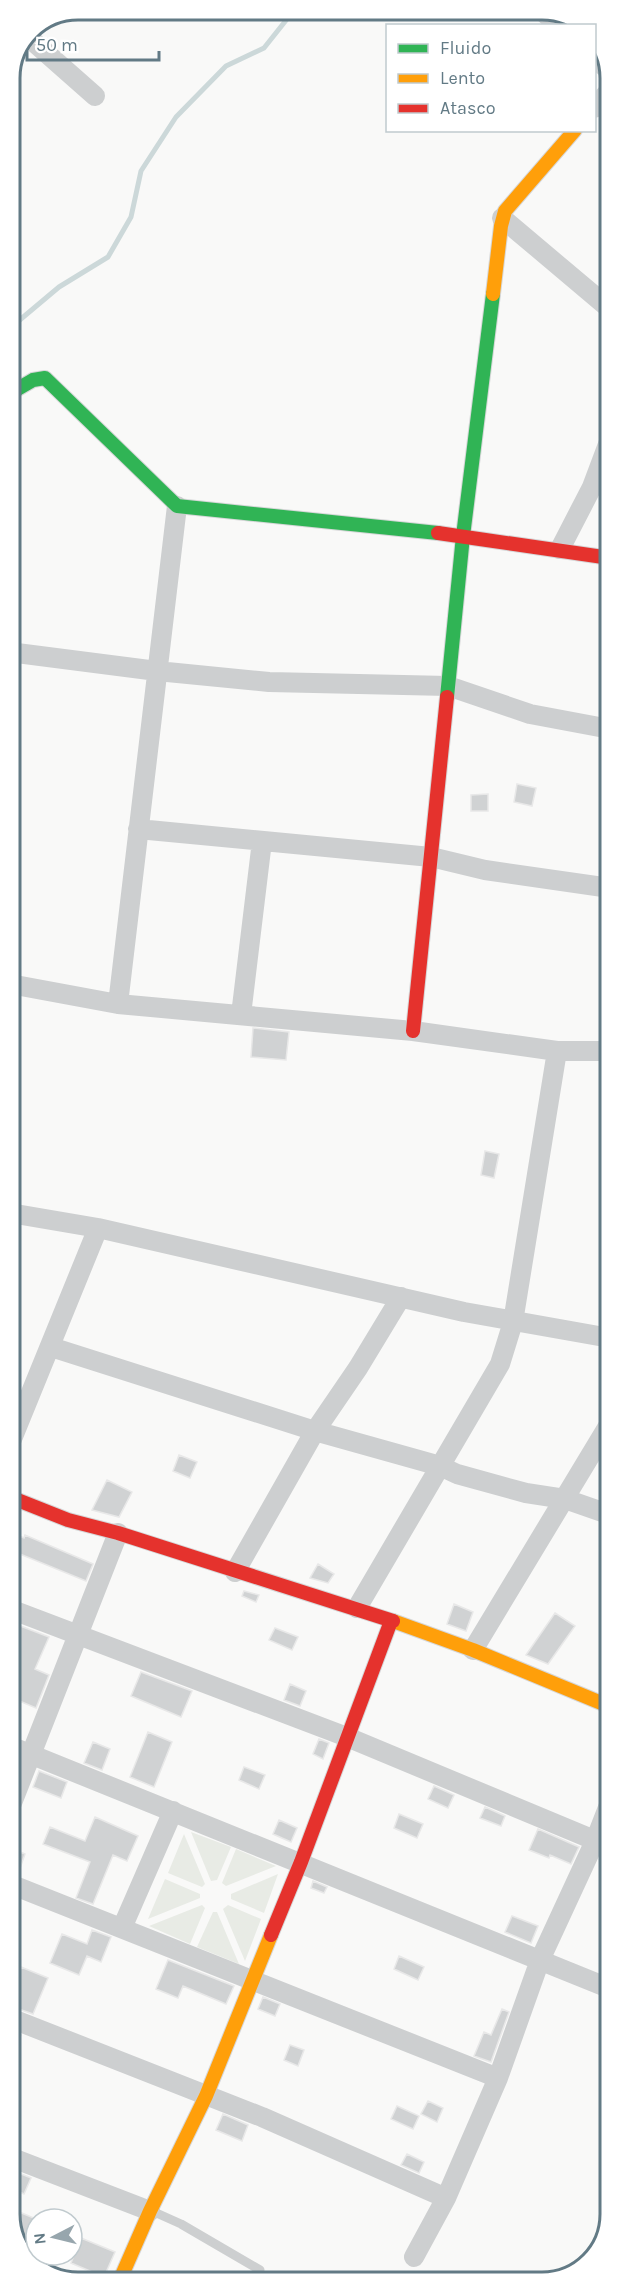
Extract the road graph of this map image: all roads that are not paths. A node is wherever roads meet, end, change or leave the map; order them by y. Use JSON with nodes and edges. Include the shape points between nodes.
{"nodes":[{"id":1,"x":33,"y":41,"type":"edge"},
{"id":2,"x":95,"y":96,"type":"dead end"},
{"id":3,"x":573,"y":132,"type":"edge"},
{"id":4,"x":502,"y":218,"type":"junction"},
{"id":5,"x":600,"y":301,"type":"edge"},
{"id":6,"x":20,"y":388,"type":"edge"},
{"id":7,"x":600,"y":466,"type":"edge"},
{"id":8,"x":177,"y":506,"type":"junction"},
{"id":9,"x":463,"y":536,"type":"junction"},
{"id":10,"x":560,"y":549,"type":"junction"},
{"id":11,"x":600,"y":556,"type":"edge"},
{"id":12,"x":20,"y":653,"type":"edge"},
{"id":13,"x":157,"y":671,"type":"junction"},
{"id":14,"x":448,"y":686,"type":"junction"},
{"id":15,"x":600,"y":727,"type":"edge"},
{"id":16,"x":138,"y":829,"type":"junction"},
{"id":17,"x":262,"y":841,"type":"junction"},
{"id":18,"x":431,"y":857,"type":"junction"},
{"id":19,"x":600,"y":887,"type":"edge"},
{"id":20,"x":20,"y":986,"type":"edge"},
{"id":21,"x":118,"y":1004,"type":"junction"},
{"id":22,"x":241,"y":1015,"type":"junction"},
{"id":23,"x":413,"y":1031,"type":"junction"},
{"id":24,"x":557,"y":1051,"type":"junction"},
{"id":25,"x":600,"y":1051,"type":"edge"},
{"id":26,"x":20,"y":1215,"type":"edge"},
{"id":27,"x":98,"y":1228,"type":"junction"},
{"id":28,"x":401,"y":1297,"type":"junction"},
{"id":29,"x":513,"y":1322,"type":"junction"},
{"id":30,"x":600,"y":1336,"type":"edge"},
{"id":31,"x":51,"y":1347,"type":"junction"},
{"id":32,"x":20,"y":1420,"type":"edge"},
{"id":33,"x":315,"y":1431,"type":"junction"},
{"id":34,"x":600,"y":1440,"type":"edge"},
{"id":35,"x":440,"y":1466,"type":"junction"},
{"id":36,"x":565,"y":1499,"type":"junction"},
{"id":37,"x":20,"y":1501,"type":"edge"},
{"id":38,"x":600,"y":1511,"type":"edge"},
{"id":39,"x":118,"y":1533,"type":"junction"},
{"id":40,"x":235,"y":1572,"type":"junction"},
{"id":41,"x":357,"y":1608,"type":"junction"},
{"id":42,"x":20,"y":1613,"type":"edge"},
{"id":43,"x":391,"y":1621,"type":"junction"},
{"id":44,"x":79,"y":1636,"type":"junction"},
{"id":45,"x":472,"y":1650,"type":"junction"},
{"id":46,"x":600,"y":1699,"type":"edge"},
{"id":47,"x":347,"y":1737,"type":"junction"},
{"id":48,"x":20,"y":1749,"type":"edge"},
{"id":49,"x":33,"y":1754,"type":"junction"},
{"id":50,"x":20,"y":1785,"type":"edge"},
{"id":51,"x":173,"y":1811,"type":"junction"},
{"id":52,"x":600,"y":1843,"type":"edge"},
{"id":53,"x":600,"y":1850,"type":"edge"},
{"id":54,"x":301,"y":1862,"type":"junction"},
{"id":55,"x":20,"y":1888,"type":"edge"},
{"id":56,"x":122,"y":1929,"type":"junction"},
{"id":57,"x":540,"y":1960,"type":"junction"},
{"id":58,"x":252,"y":1981,"type":"junction"},
{"id":59,"x":600,"y":1985,"type":"edge"},
{"id":60,"x":20,"y":2022,"type":"edge"},
{"id":61,"x":498,"y":2078,"type":"junction"},
{"id":62,"x":206,"y":2096,"type":"junction"},
{"id":63,"x":20,"y":2161,"type":"edge"},
{"id":64,"x":446,"y":2198,"type":"junction"},
{"id":65,"x":150,"y":2211,"type":"junction"},
{"id":66,"x":414,"y":2257,"type":"dead end"},
{"id":67,"x":260,"y":2270,"type":"dead end"},
{"id":68,"x":124,"y":2271,"type":"edge"}],
"edges":[{"from":1,"to":2,"type":"street"},
{"from":3,"to":4,"type":"street"},
{"from":4,"to":5,"type":"street"},
{"from":4,"to":9,"type":"street"},
{"from":6,"to":8,"type":"street","via":[[45,378]]},
{"from":7,"to":10,"type":"street"},
{"from":8,"to":9,"type":"street"},
{"from":8,"to":13,"type":"street"},
{"from":9,"to":10,"type":"street"},
{"from":9,"to":14,"type":"street"},
{"from":10,"to":11,"type":"street"},
{"from":12,"to":13,"type":"street"},
{"from":13,"to":14,"type":"street","via":[[269,682]]},
{"from":13,"to":16,"type":"street"},
{"from":14,"to":15,"type":"street","via":[[530,714]]},
{"from":14,"to":18,"type":"street"},
{"from":16,"to":17,"type":"street"},
{"from":16,"to":21,"type":"street"},
{"from":17,"to":18,"type":"street"},
{"from":17,"to":22,"type":"street"},
{"from":18,"to":19,"type":"street","via":[[485,870]]},
{"from":18,"to":23,"type":"street"},
{"from":20,"to":21,"type":"street"},
{"from":21,"to":22,"type":"street"},
{"from":22,"to":23,"type":"street"},
{"from":23,"to":24,"type":"street"},
{"from":24,"to":25,"type":"street"},
{"from":24,"to":29,"type":"street"},
{"from":26,"to":27,"type":"street"},
{"from":27,"to":28,"type":"street"},
{"from":27,"to":31,"type":"street"},
{"from":28,"to":29,"type":"street"},
{"from":28,"to":33,"type":"street"},
{"from":29,"to":30,"type":"street"},
{"from":29,"to":35,"type":"street","via":[[501,1364]]},
{"from":31,"to":32,"type":"street"},
{"from":31,"to":33,"type":"street"},
{"from":33,"to":35,"type":"street"},
{"from":33,"to":40,"type":"street"},
{"from":34,"to":36,"type":"street"},
{"from":35,"to":36,"type":"street","via":[[526,1493]]},
{"from":35,"to":41,"type":"street"},
{"from":36,"to":38,"type":"street"},
{"from":36,"to":45,"type":"street"},
{"from":37,"to":39,"type":"street","via":[[68,1520]]},
{"from":39,"to":40,"type":"street"},
{"from":39,"to":44,"type":"street"},
{"from":40,"to":41,"type":"street"},
{"from":41,"to":43,"type":"street"},
{"from":42,"to":44,"type":"street"},
{"from":43,"to":45,"type":"street"},
{"from":43,"to":47,"type":"street"},
{"from":44,"to":47,"type":"street"},
{"from":44,"to":49,"type":"street"},
{"from":45,"to":46,"type":"street"},
{"from":47,"to":52,"type":"street"},
{"from":47,"to":54,"type":"street"},
{"from":48,"to":49,"type":"street"},
{"from":49,"to":50,"type":"street"},
{"from":49,"to":51,"type":"street"},
{"from":51,"to":54,"type":"street"},
{"from":51,"to":56,"type":"street"},
{"from":53,"to":57,"type":"street"},
{"from":54,"to":57,"type":"street"},
{"from":54,"to":58,"type":"street"},
{"from":55,"to":56,"type":"street"},
{"from":56,"to":58,"type":"street"},
{"from":57,"to":59,"type":"street"},
{"from":57,"to":61,"type":"street"},
{"from":58,"to":61,"type":"street"},
{"from":58,"to":62,"type":"street"},
{"from":60,"to":62,"type":"street"},
{"from":61,"to":64,"type":"street"},
{"from":62,"to":64,"type":"street"},
{"from":62,"to":65,"type":"street"},
{"from":63,"to":65,"type":"street"},
{"from":64,"to":66,"type":"street"},
{"from":65,"to":67,"type":"lane","via":[[181,2224]]},
{"from":65,"to":68,"type":"street"}]}
